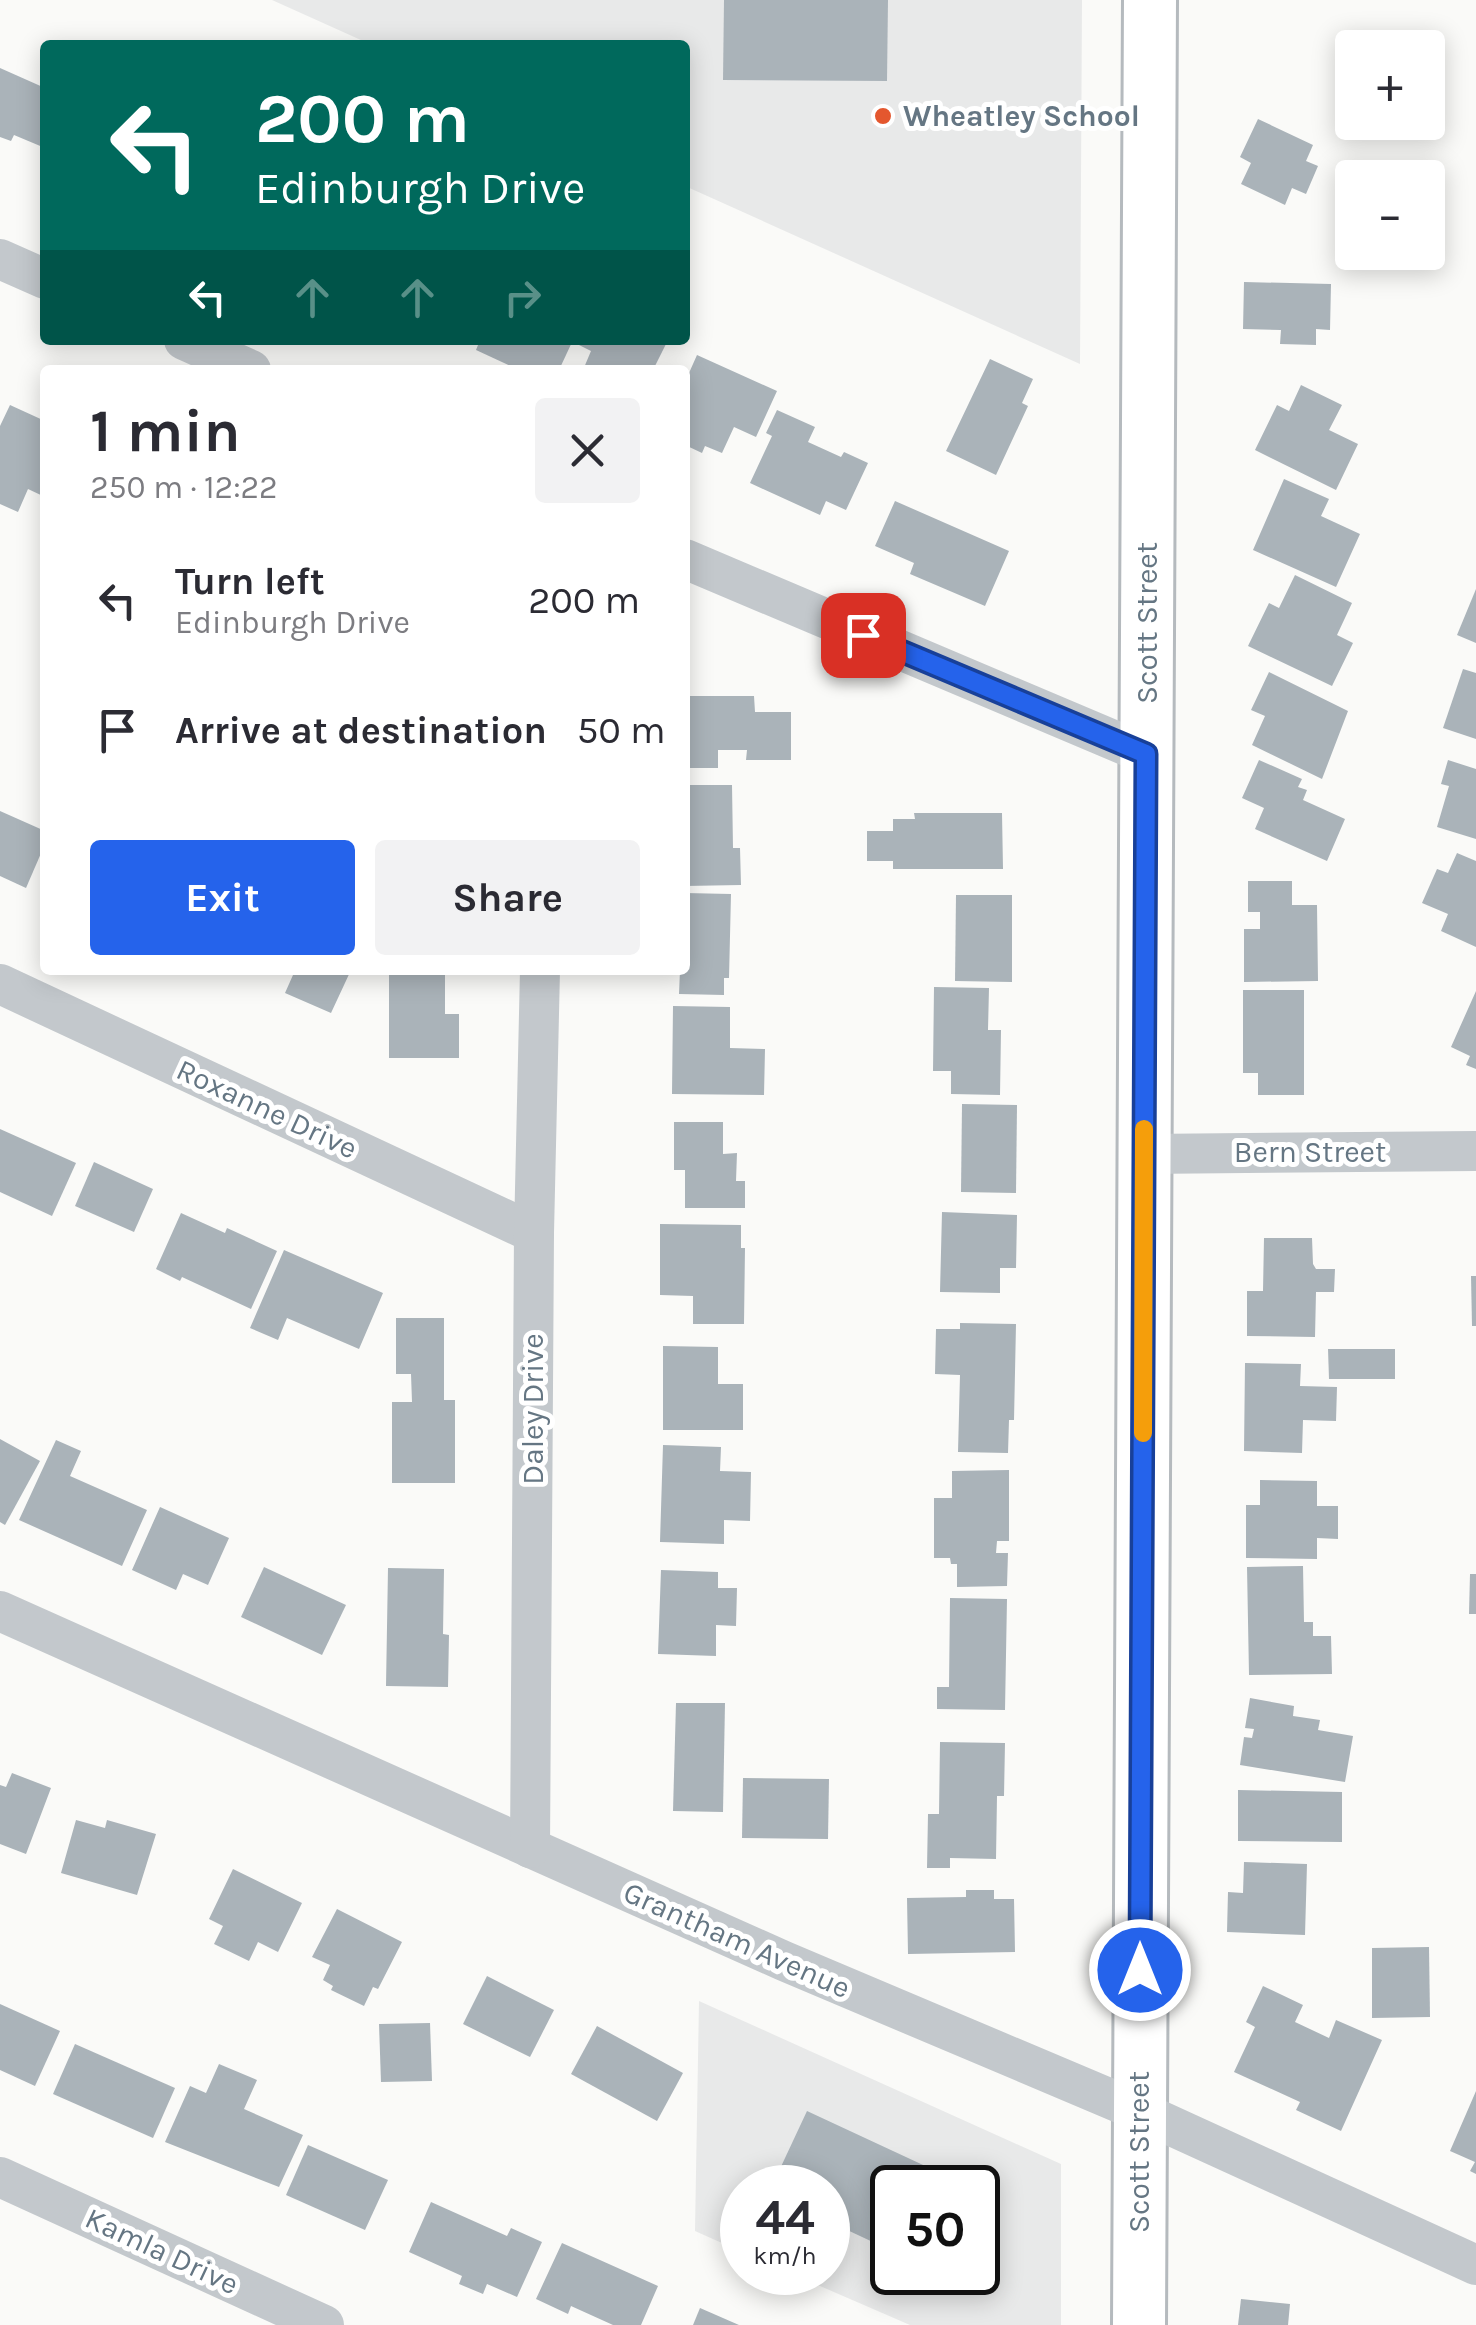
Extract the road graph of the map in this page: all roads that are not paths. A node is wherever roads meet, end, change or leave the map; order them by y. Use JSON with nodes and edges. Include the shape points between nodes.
{"nodes":[{"id":1,"x":1150,"y":0,"type":"edge"},
{"id":2,"x":0,"y":259,"type":"edge"},
{"id":3,"x":40,"y":277,"type":"edge"},
{"id":4,"x":195,"y":345,"type":"edge"},
{"id":5,"x":240,"y":365,"type":"edge"},
{"id":6,"x":690,"y":562,"type":"edge"},
{"id":7,"x":1146,"y":754,"type":"junction"},
{"id":8,"x":540,"y":975,"type":"edge"},
{"id":9,"x":0,"y":984,"type":"edge"},
{"id":10,"x":1476,"y":1151,"type":"edge"},
{"id":11,"x":1144,"y":1154,"type":"junction"},
{"id":12,"x":534,"y":1233,"type":"junction"},
{"id":13,"x":0,"y":1612,"type":"edge"},
{"id":14,"x":530,"y":1848,"type":"junction"},
{"id":15,"x":1139,"y":2111,"type":"junction"},
{"id":16,"x":0,"y":2177,"type":"edge"},
{"id":17,"x":1476,"y":2265,"type":"edge"},
{"id":18,"x":324,"y":2325,"type":"edge"},
{"id":19,"x":1138,"y":2325,"type":"edge"}],
"edges":[{"from":1,"to":7,"type":"main road","name":"Scott Street"},
{"from":2,"to":3,"type":"street"},
{"from":4,"to":5,"type":"street"},
{"from":6,"to":7,"type":"street"},
{"from":7,"to":11,"type":"main road","name":"Scott Street"},
{"from":8,"to":12,"type":"street","name":"Daley Drive"},
{"from":9,"to":12,"type":"street","name":"Roxanne Drive"},
{"from":10,"to":11,"type":"street","name":"Bern Street"},
{"from":11,"to":15,"type":"main road","name":"Scott Street"},
{"from":12,"to":14,"type":"street","name":"Daley Drive"},
{"from":13,"to":14,"type":"street","name":"Grantham Avenue"},
{"from":14,"to":15,"type":"street","name":"Grantham Avenue"},
{"from":15,"to":17,"type":"street","name":"Grantham Avenue"},
{"from":15,"to":19,"type":"main road","name":"Scott Street"},
{"from":16,"to":18,"type":"street","name":"Kamla Drive"}]}
